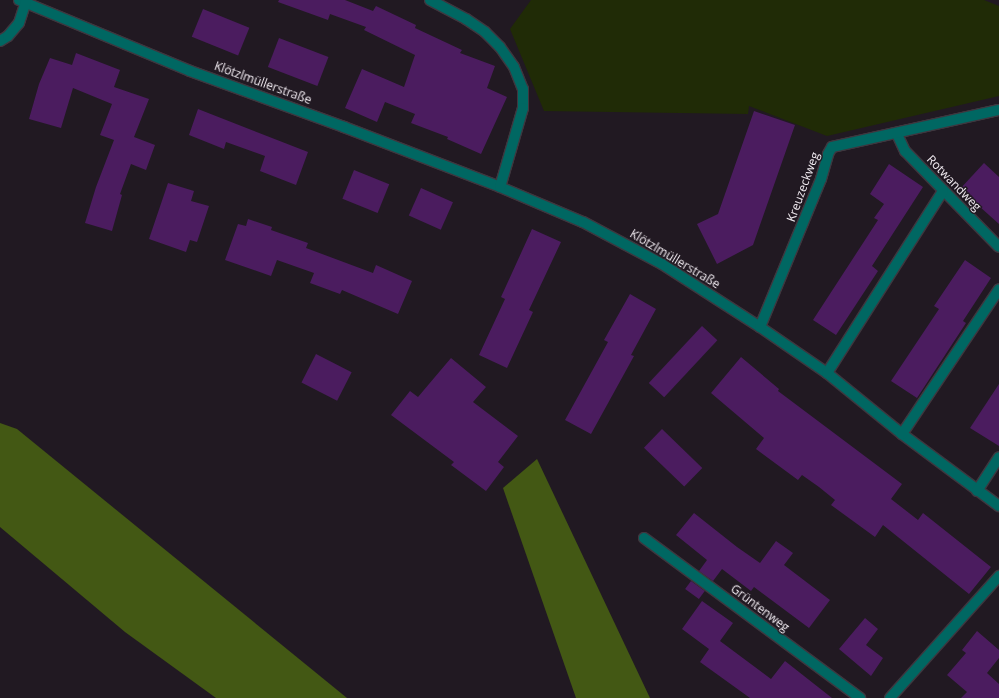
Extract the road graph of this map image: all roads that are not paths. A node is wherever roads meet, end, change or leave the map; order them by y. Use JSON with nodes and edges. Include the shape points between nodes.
{"nodes":[{"id":1,"x":430,"y":0,"type":"edge"},
{"id":2,"x":22,"y":1,"type":"edge"},
{"id":3,"x":0,"y":41,"type":"edge"},
{"id":4,"x":999,"y":110,"type":"edge"},
{"id":5,"x":897,"y":134,"type":"junction"},
{"id":6,"x":500,"y":187,"type":"junction"},
{"id":7,"x":943,"y":191,"type":"junction"},
{"id":8,"x":999,"y":247,"type":"edge"},
{"id":9,"x":999,"y":289,"type":"edge"},
{"id":10,"x":760,"y":327,"type":"junction"},
{"id":11,"x":827,"y":374,"type":"junction"},
{"id":12,"x":902,"y":434,"type":"junction"},
{"id":13,"x":999,"y":457,"type":"edge"},
{"id":14,"x":977,"y":491,"type":"junction"},
{"id":15,"x":999,"y":506,"type":"edge"},
{"id":16,"x":644,"y":538,"type":"dead end"},
{"id":17,"x":999,"y":576,"type":"edge"},
{"id":18,"x":860,"y":698,"type":"edge"},
{"id":19,"x":890,"y":698,"type":"edge"}],
"edges":[{"from":1,"to":6,"type":"street","via":[[485,32],[514,67],[523,89],[522,116]]},
{"from":2,"to":3,"type":"street","via":[[19,23]]},
{"from":2,"to":6,"type":"street","name":"Klötzlmüllerstraße","via":[[190,71]]},
{"from":4,"to":5,"type":"street","name":"Kreuzeckweg"},
{"from":5,"to":7,"type":"street","name":"Rotwandweg","via":[[905,151]]},
{"from":5,"to":10,"type":"street","name":"Kreuzeckweg","via":[[832,147],[822,179]]},
{"from":6,"to":10,"type":"street","name":"Klötzlmüllerstraße","via":[[583,222],[655,261]]},
{"from":7,"to":8,"type":"street","name":"Rotwandweg"},
{"from":7,"to":11,"type":"street"},
{"from":9,"to":12,"type":"street"},
{"from":10,"to":11,"type":"street","name":"Klötzlmüllerstraße"},
{"from":11,"to":12,"type":"street","name":"Klötzlmüllerstraße"},
{"from":12,"to":14,"type":"street","name":"Klötzlmüllerstraße"},
{"from":13,"to":14,"type":"street"},
{"from":14,"to":15,"type":"street","name":"Klötzlmüllerstraße"},
{"from":16,"to":18,"type":"street","name":"Grüntenweg"},
{"from":17,"to":19,"type":"street"}]}
